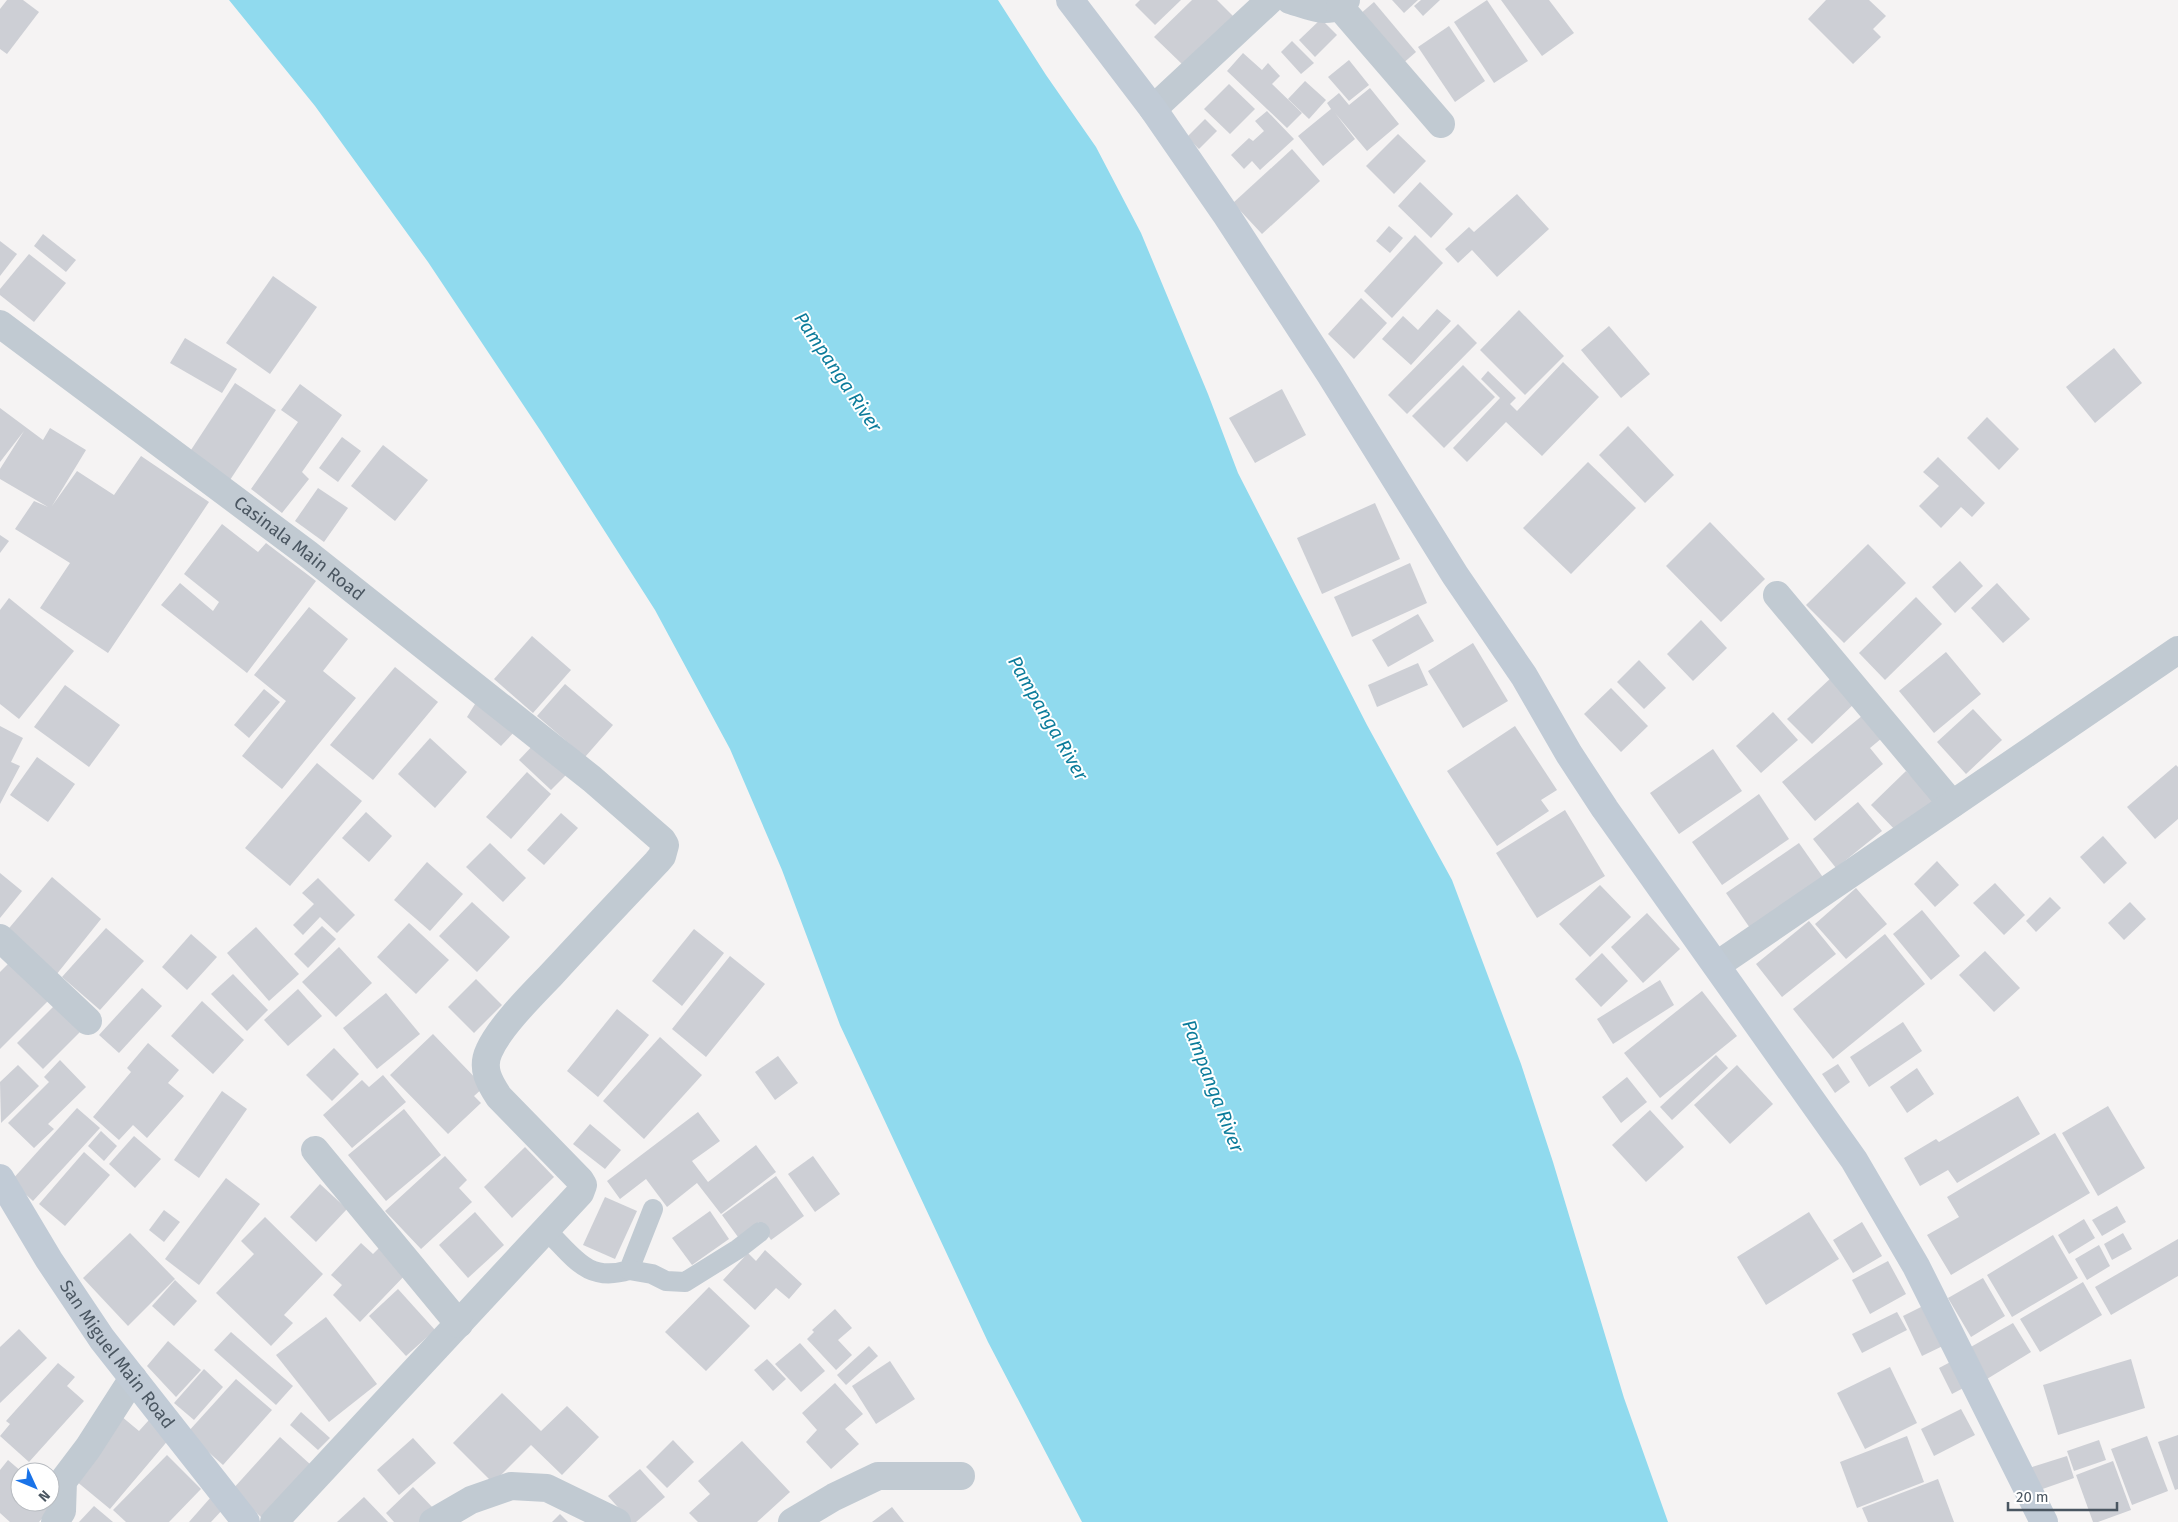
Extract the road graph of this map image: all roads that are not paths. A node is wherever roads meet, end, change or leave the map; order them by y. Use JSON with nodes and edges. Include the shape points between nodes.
{"nodes":[{"id":1,"x":1070,"y":0,"type":"edge"},
{"id":2,"x":1270,"y":0,"type":"edge"},
{"id":3,"x":1290,"y":0,"type":"edge"},
{"id":4,"x":1343,"y":3,"type":"edge"},
{"id":5,"x":1153,"y":109,"type":"junction"},
{"id":6,"x":1441,"y":124,"type":"dead end"},
{"id":7,"x":0,"y":324,"type":"edge"},
{"id":8,"x":1777,"y":595,"type":"dead end"},
{"id":9,"x":2178,"y":650,"type":"edge"},
{"id":10,"x":1952,"y":804,"type":"junction"},
{"id":11,"x":0,"y":938,"type":"edge"},
{"id":12,"x":1717,"y":965,"type":"junction"},
{"id":13,"x":88,"y":1021,"type":"dead end"},
{"id":14,"x":315,"y":1150,"type":"dead end"},
{"id":15,"x":0,"y":1178,"type":"edge"},
{"id":16,"x":653,"y":1209,"type":"dead end"},
{"id":17,"x":547,"y":1231,"type":"junction"},
{"id":18,"x":760,"y":1232,"type":"dead end"},
{"id":19,"x":629,"y":1270,"type":"junction"},
{"id":20,"x":459,"y":1324,"type":"junction"},
{"id":21,"x":133,"y":1378,"type":"junction"},
{"id":22,"x":961,"y":1476,"type":"dead end"},
{"id":23,"x":55,"y":1522,"type":"edge"},
{"id":24,"x":246,"y":1522,"type":"edge"},
{"id":25,"x":274,"y":1522,"type":"edge"},
{"id":26,"x":433,"y":1522,"type":"edge"},
{"id":27,"x":617,"y":1522,"type":"edge"},
{"id":28,"x":792,"y":1522,"type":"edge"},
{"id":29,"x":2044,"y":1522,"type":"edge"}],
"edges":[{"from":1,"to":5,"type":"main road"},
{"from":2,"to":5,"type":"street"},
{"from":3,"to":4,"type":"street","via":[[1323,10]]},
{"from":4,"to":6,"type":"street"},
{"from":5,"to":12,"type":"main road","via":[[1330,374],[1455,575],[1524,676],[1605,809]]},
{"from":7,"to":17,"type":"street","name":"Casinala Main Road","via":[[308,554],[592,779],[662,840],[665,848],[658,862],[532,995],[488,1051],[486,1075],[499,1097],[583,1185],[580,1193]]},
{"from":8,"to":10,"type":"street"},
{"from":9,"to":10,"type":"street"},
{"from":10,"to":12,"type":"street"},
{"from":11,"to":13,"type":"street"},
{"from":12,"to":29,"type":"main road","via":[[1854,1160],[1906,1249]]},
{"from":14,"to":20,"type":"street"},
{"from":15,"to":21,"type":"main road","name":"San Miguel Main Road","via":[[49,1260],[102,1339]]},
{"from":16,"to":19,"type":"lane"},
{"from":17,"to":19,"type":"lane","via":[[588,1271],[617,1274]]},
{"from":17,"to":20,"type":"street"},
{"from":18,"to":19,"type":"lane","via":[[685,1282],[666,1281],[652,1274]]},
{"from":20,"to":25,"type":"street"},
{"from":21,"to":23,"type":"street","via":[[63,1481],[62,1511]]},
{"from":21,"to":24,"type":"main road","name":"San Miguel Main Road"},
{"from":22,"to":28,"type":"street","via":[[878,1476]]},
{"from":26,"to":27,"type":"street","via":[[471,1500],[511,1486],[548,1488]]}]}
